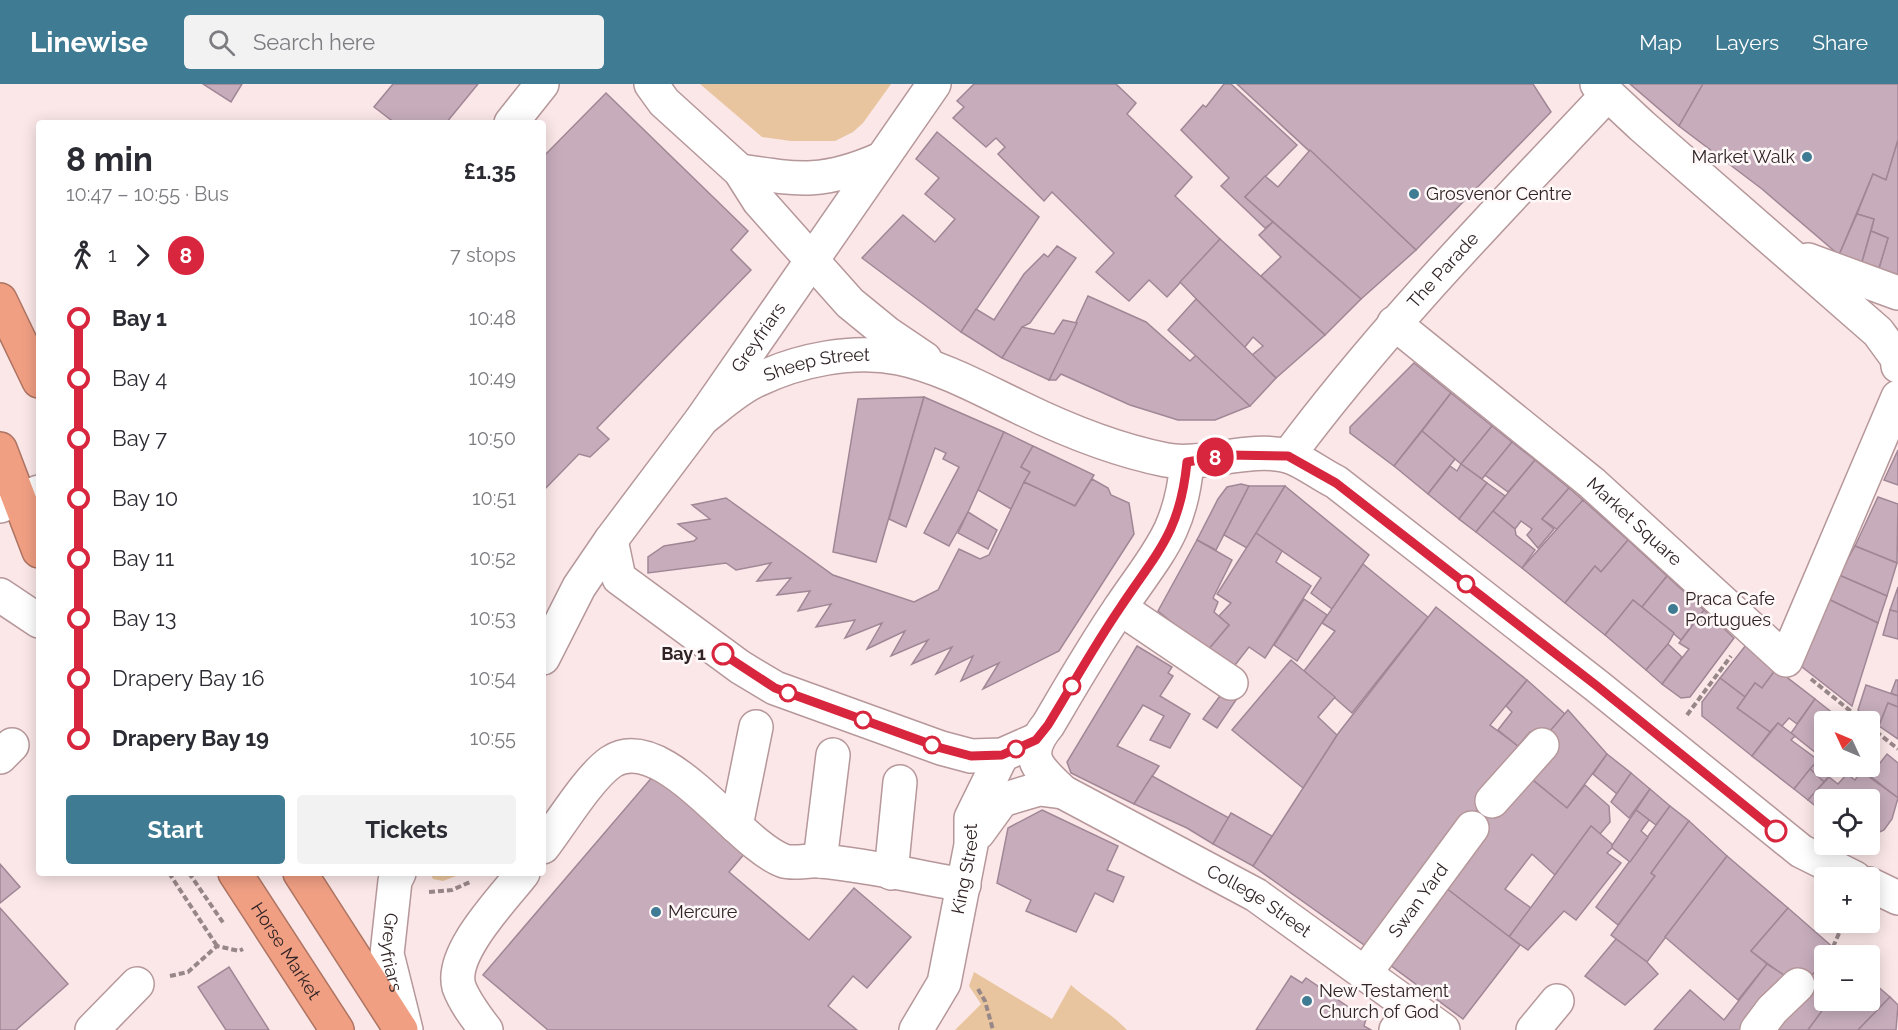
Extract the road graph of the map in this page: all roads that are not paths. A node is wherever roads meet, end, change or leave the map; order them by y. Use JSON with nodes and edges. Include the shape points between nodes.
{"nodes":[{"id":1,"x":542,"y":84,"type":"edge"},
{"id":2,"x":651,"y":84,"type":"edge"},
{"id":3,"x":934,"y":84,"type":"edge"},
{"id":4,"x":1602,"y":89,"type":"edge"},
{"id":5,"x":512,"y":120,"type":"edge"},
{"id":6,"x":881,"y":159,"type":"junction"},
{"id":7,"x":740,"y":171,"type":"junction"},
{"id":8,"x":1792,"y":254,"type":"junction"},
{"id":9,"x":812,"y":259,"type":"junction"},
{"id":10,"x":1898,"y":293,"type":"edge"},
{"id":11,"x":0,"y":300,"type":"edge"},
{"id":12,"x":1394,"y":323,"type":"junction"},
{"id":13,"x":1898,"y":366,"type":"edge"},
{"id":14,"x":944,"y":372,"type":"junction"},
{"id":15,"x":36,"y":373,"type":"edge"},
{"id":16,"x":1898,"y":397,"type":"edge"},
{"id":17,"x":702,"y":419,"type":"junction"},
{"id":18,"x":0,"y":449,"type":"edge"},
{"id":19,"x":1288,"y":456,"type":"junction"},
{"id":20,"x":1187,"y":462,"type":"junction"},
{"id":21,"x":19,"y":499,"type":"edge"},
{"id":22,"x":611,"y":540,"type":"junction"},
{"id":23,"x":36,"y":543,"type":"edge"},
{"id":24,"x":579,"y":587,"type":"junction"},
{"id":25,"x":0,"y":595,"type":"edge"},
{"id":26,"x":1120,"y":608,"type":"junction"},
{"id":27,"x":36,"y":619,"type":"edge"},
{"id":28,"x":546,"y":621,"type":"edge"},
{"id":29,"x":546,"y":652,"type":"edge"},
{"id":30,"x":1231,"y":683,"type":"dead end"},
{"id":31,"x":756,"y":727,"type":"dead end"},
{"id":32,"x":1036,"y":740,"type":"junction"},
{"id":33,"x":1542,"y":745,"type":"dead end"},
{"id":34,"x":832,"y":755,"type":"dead end"},
{"id":35,"x":1002,"y":755,"type":"junction"},
{"id":36,"x":900,"y":782,"type":"dead end"},
{"id":37,"x":1064,"y":792,"type":"junction"},
{"id":38,"x":1492,"y":801,"type":"dead end"},
{"id":39,"x":736,"y":826,"type":"junction"},
{"id":40,"x":1472,"y":828,"type":"dead end"},
{"id":41,"x":546,"y":843,"type":"edge"},
{"id":42,"x":971,"y":845,"type":"junction"},
{"id":43,"x":820,"y":861,"type":"junction"},
{"id":44,"x":1833,"y":867,"type":"edge"},
{"id":45,"x":891,"y":873,"type":"junction"},
{"id":46,"x":237,"y":876,"type":"edge"},
{"id":47,"x":302,"y":876,"type":"edge"},
{"id":48,"x":397,"y":876,"type":"edge"},
{"id":49,"x":521,"y":876,"type":"edge"},
{"id":50,"x":964,"y":885,"type":"junction"},
{"id":51,"x":1880,"y":889,"type":"edge"},
{"id":52,"x":1898,"y":898,"type":"edge"},
{"id":53,"x":1365,"y":974,"type":"junction"},
{"id":54,"x":137,"y":984,"type":"road end"},
{"id":55,"x":1798,"y":985,"type":"dead end"},
{"id":56,"x":1557,"y":1001,"type":"dead end"},
{"id":57,"x":1405,"y":1019,"type":"edge"},
{"id":58,"x":92,"y":1030,"type":"edge"},
{"id":59,"x":337,"y":1030,"type":"edge"},
{"id":60,"x":401,"y":1030,"type":"edge"},
{"id":61,"x":406,"y":1030,"type":"edge"},
{"id":62,"x":486,"y":1030,"type":"edge"},
{"id":63,"x":916,"y":1030,"type":"edge"},
{"id":64,"x":1443,"y":1030,"type":"edge"},
{"id":65,"x":1533,"y":1030,"type":"edge"},
{"id":66,"x":1757,"y":1030,"type":"edge"}],
"edges":[{"from":1,"to":5,"type":"street"},
{"from":2,"to":7,"type":"street","via":[[670,108]]},
{"from":3,"to":6,"type":"street","name":"Greyfriars"},
{"from":4,"to":8,"type":"street"},
{"from":4,"to":12,"type":"street","name":"The Parade"},
{"from":6,"to":7,"type":"street","via":[[849,173],[821,179]]},
{"from":6,"to":9,"type":"street","name":"Greyfriars"},
{"from":7,"to":9,"type":"street","via":[[759,201]]},
{"from":8,"to":10,"type":"street"},
{"from":8,"to":13,"type":"street","via":[[1878,332]]},
{"from":9,"to":14,"type":"street","name":"Sheep Street","via":[[850,303]]},
{"from":9,"to":17,"type":"street","name":"Greyfriars"},
{"from":11,"to":15,"type":"highway"},
{"from":12,"to":16,"type":"street","name":"Market Square","via":[[1592,483],[1786,660]]},
{"from":12,"to":19,"type":"street","name":"The Parade"},
{"from":14,"to":17,"type":"street","name":"Sheep Street","via":[[898,358],[871,356],[791,365],[756,380]]},
{"from":14,"to":20,"type":"street","name":"Sheep Street","via":[[1083,434],[1167,460]]},
{"from":17,"to":22,"type":"street","name":"Greyfriars"},
{"from":18,"to":21,"type":"highway"},
{"from":19,"to":20,"type":"street","name":"Sheep Street","via":[[1228,455]]},
{"from":19,"to":44,"type":"street","via":[[1336,483],[1801,851]]},
{"from":20,"to":26,"type":"street","via":[[1184,495],[1176,520],[1161,550]]},
{"from":21,"to":23,"type":"highway"},
{"from":22,"to":24,"type":"street","name":"Greyfriars"},
{"from":22,"to":35,"type":"street","via":[[619,578],[740,667],[775,688],[941,748],[971,756]]},
{"from":24,"to":28,"type":"street","name":"Greyfriars"},
{"from":24,"to":29,"type":"street","name":"Greyfriars"},
{"from":25,"to":27,"type":"street"},
{"from":26,"to":30,"type":"street"},
{"from":26,"to":32,"type":"street"},
{"from":31,"to":39,"type":"street"},
{"from":32,"to":35,"type":"street"},
{"from":32,"to":37,"type":"street","name":"College Street","via":[[1034,754],[1038,764]]},
{"from":33,"to":38,"type":"street"},
{"from":34,"to":43,"type":"street"},
{"from":35,"to":42,"type":"street","name":"King Street","via":[[971,818]]},
{"from":36,"to":45,"type":"street"},
{"from":37,"to":42,"type":"street","name":"College Street","via":[[1039,789],[1002,800]]},
{"from":37,"to":53,"type":"street","name":"College Street","via":[[1256,895]]},
{"from":39,"to":41,"type":"street","via":[[680,776],[653,759],[630,757],[612,762],[598,776]]},
{"from":39,"to":43,"type":"street","via":[[785,861]]},
{"from":40,"to":53,"type":"street","name":"Swan Yard"},
{"from":42,"to":50,"type":"street","name":"King Street"},
{"from":43,"to":45,"type":"street"},
{"from":45,"to":50,"type":"street"},
{"from":46,"to":59,"type":"highway","name":"Horse Market"},
{"from":47,"to":60,"type":"highway"},
{"from":48,"to":61,"type":"street","name":"Greyfriars","via":[[387,954]]},
{"from":49,"to":62,"type":"street","via":[[465,949],[459,967],[459,984],[467,1003]]},
{"from":50,"to":63,"type":"street","name":"King Street","via":[[944,983]]},
{"from":51,"to":52,"type":"street"},
{"from":53,"to":57,"type":"street","name":"College Street"},
{"from":54,"to":58,"type":"street"},
{"from":55,"to":66,"type":"street"},
{"from":56,"to":65,"type":"street"},
{"from":57,"to":64,"type":"street","name":"College Street"}]}
